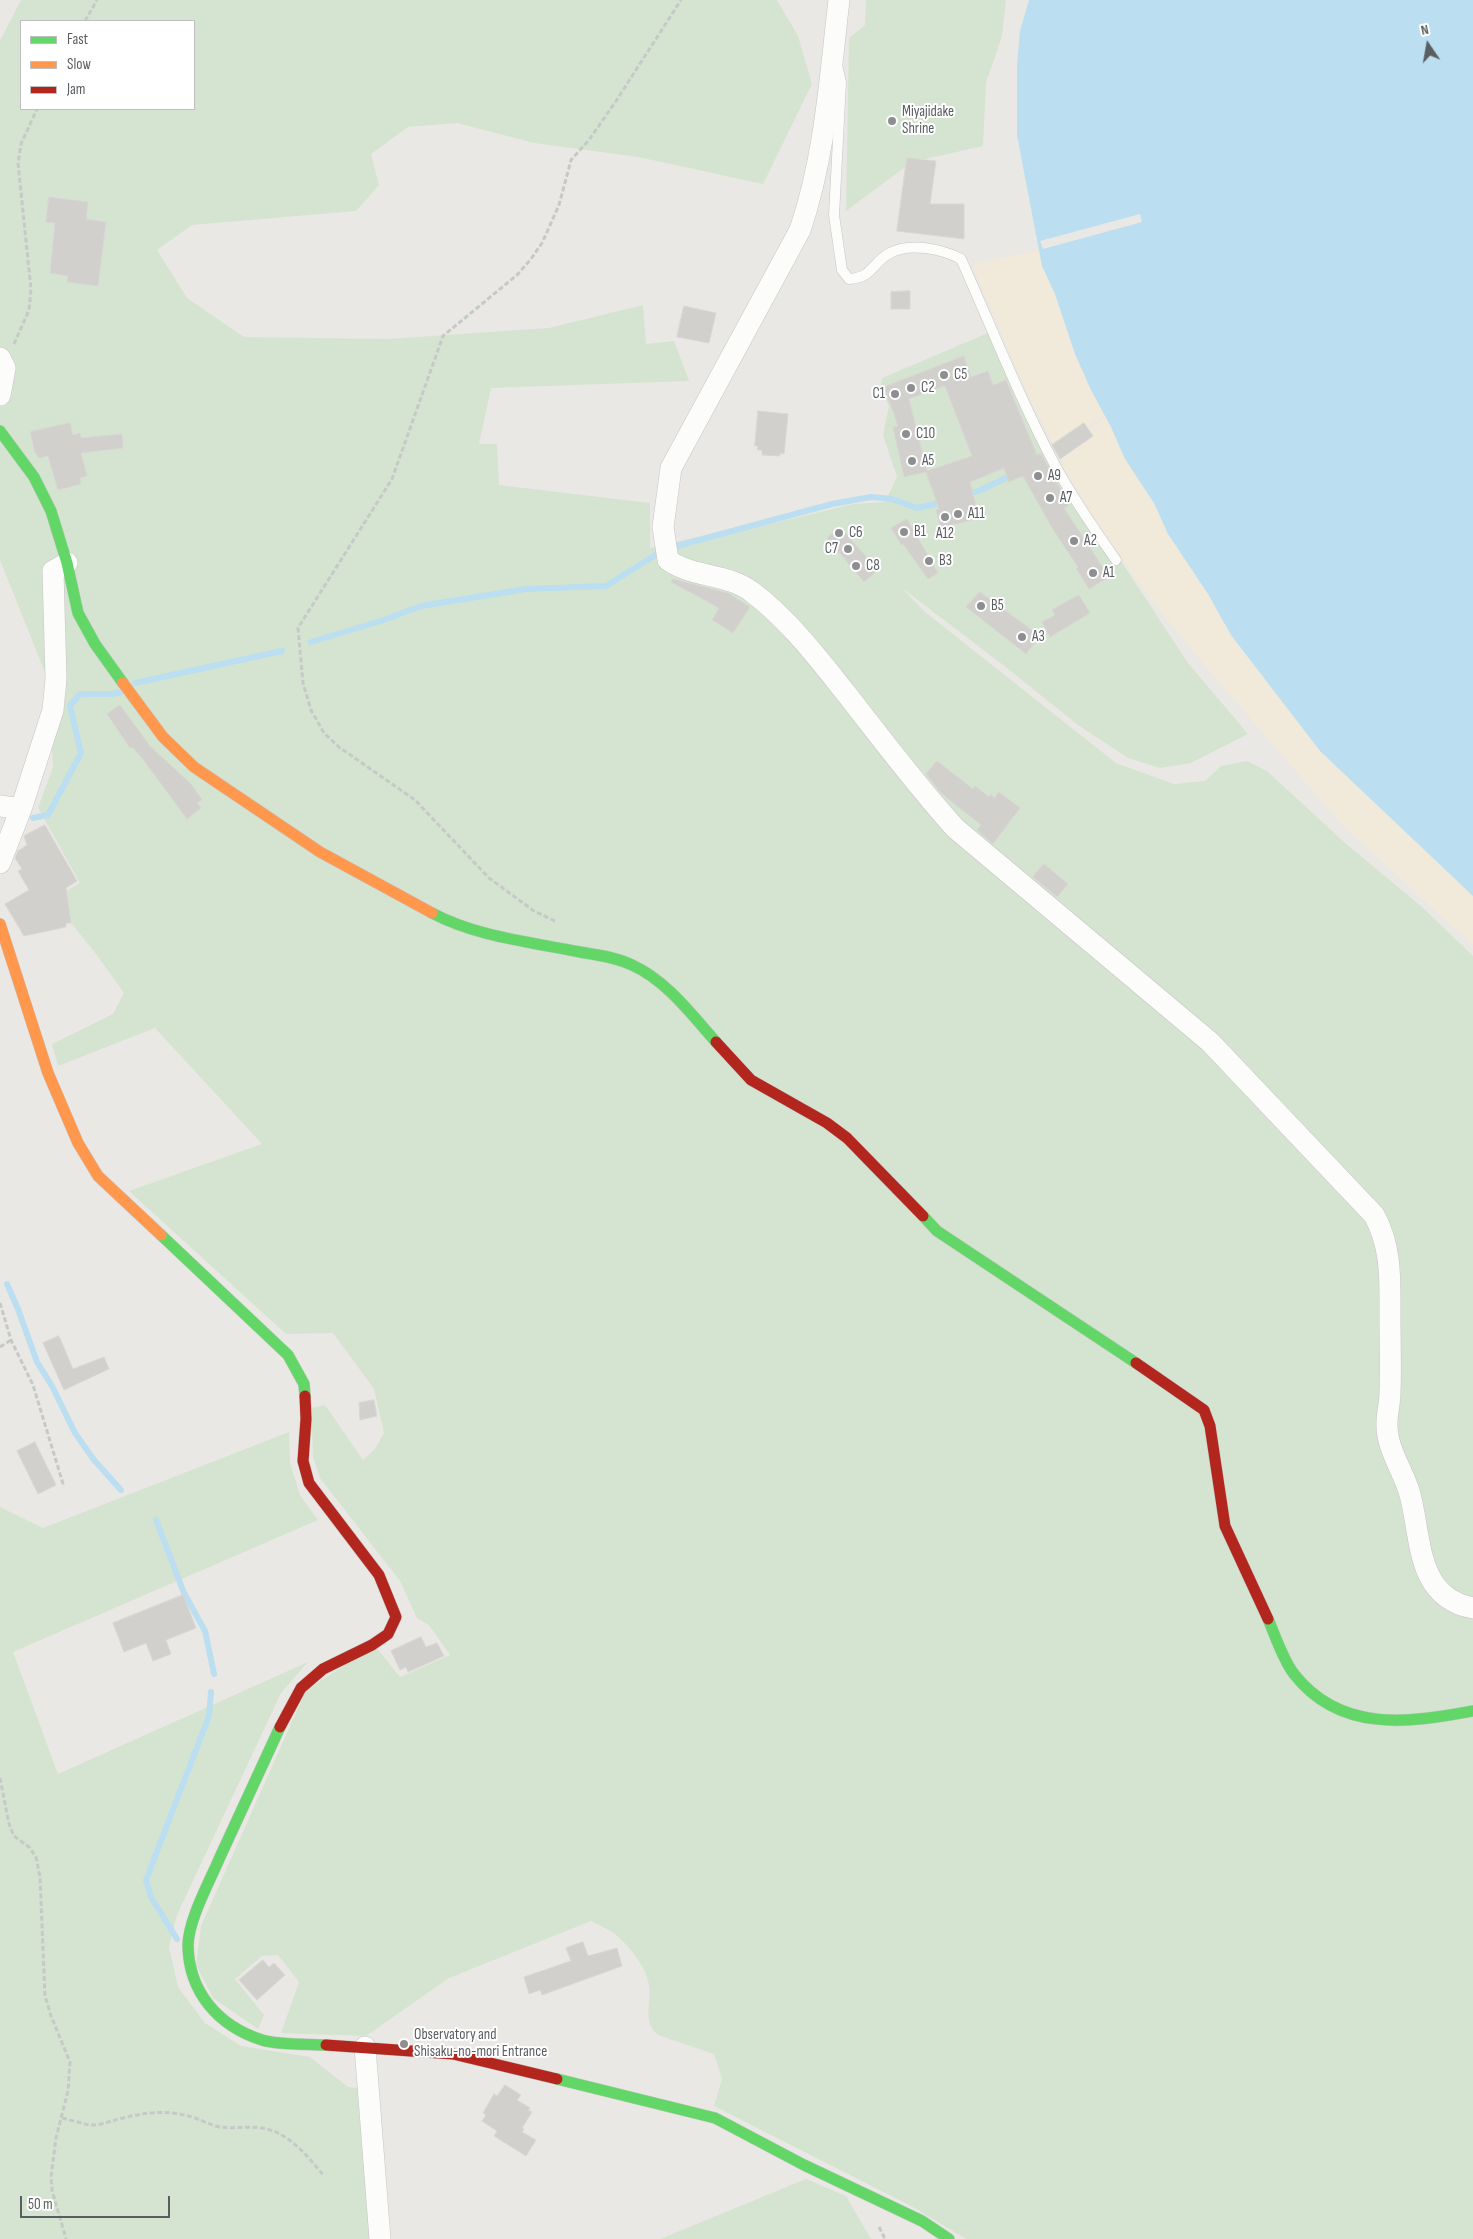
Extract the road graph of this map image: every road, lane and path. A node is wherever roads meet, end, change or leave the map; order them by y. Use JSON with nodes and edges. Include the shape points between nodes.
{"nodes":[{"id":1,"x":97,"y":0,"type":"edge"},
{"id":2,"x":681,"y":0,"type":"edge"},
{"id":3,"x":839,"y":0,"type":"edge"},
{"id":4,"x":86,"y":20,"type":"edge"},
{"id":5,"x":833,"y":54,"type":"junction"},
{"id":6,"x":37,"y":110,"type":"edge"},
{"id":7,"x":2,"y":363,"type":"edge"},
{"id":8,"x":0,"y":395,"type":"edge"},
{"id":9,"x":0,"y":431,"type":"edge"},
{"id":10,"x":1116,"y":560,"type":"dead end"},
{"id":11,"x":67,"y":563,"type":"junction"},
{"id":12,"x":10,"y":807,"type":"edge"},
{"id":13,"x":0,"y":863,"type":"edge"},
{"id":14,"x":556,"y":922,"type":"dead end"},
{"id":15,"x":0,"y":924,"type":"edge"},
{"id":16,"x":0,"y":1302,"type":"edge"},
{"id":17,"x":11,"y":1340,"type":"junction"},
{"id":18,"x":0,"y":1347,"type":"edge"},
{"id":19,"x":64,"y":1487,"type":"dead end"},
{"id":20,"x":1473,"y":1608,"type":"edge"},
{"id":21,"x":1473,"y":1711,"type":"edge"},
{"id":22,"x":0,"y":1778,"type":"edge"},
{"id":23,"x":365,"y":2047,"type":"junction"},
{"id":24,"x":62,"y":2118,"type":"junction"},
{"id":25,"x":324,"y":2176,"type":"dead end"},
{"id":26,"x":66,"y":2239,"type":"edge"},
{"id":27,"x":380,"y":2239,"type":"edge"},
{"id":28,"x":949,"y":2239,"type":"edge"}],
"edges":[{"from":1,"to":4,"type":"path"},
{"from":2,"to":14,"type":"path","via":[[616,101],[571,160],[559,205],[531,259],[517,275],[443,336],[392,480],[298,628],[303,683],[311,710],[324,732],[339,747],[415,800],[489,878],[534,911]]},
{"from":3,"to":5,"type":"street"},
{"from":5,"to":10,"type":"lane","via":[[841,82],[834,215],[842,270],[849,280],[862,278],[890,252],[910,248],[936,249],[961,259],[1056,468]]},
{"from":5,"to":20,"type":"street","via":[[819,159],[800,230],[671,468],[663,527],[668,560],[678,567],[724,579],[750,590],[771,607],[820,661],[955,828],[1210,1042],[1374,1215],[1382,1229],[1390,1266],[1388,1437],[1410,1494],[1429,1578],[1440,1591]]},
{"from":6,"to":7,"type":"path","via":[[21,144],[18,163],[30,268],[30,303]]},
{"from":7,"to":8,"type":"street"},
{"from":9,"to":11,"type":"street","via":[[34,477],[51,511]]},
{"from":11,"to":12,"type":"street","via":[[53,571],[56,678],[53,710]]},
{"from":11,"to":21,"type":"street","via":[[78,614],[95,644],[163,737],[194,767],[320,852],[451,923],[633,965],[669,990],[751,1080],[847,1138],[937,1231],[1204,1410],[1210,1426],[1225,1526],[1293,1672],[1307,1689],[1326,1704],[1349,1715],[1372,1720],[1404,1721]]},
{"from":12,"to":13,"type":"street"},
{"from":15,"to":23,"type":"street","via":[[51,1082],[82,1152],[98,1176],[288,1356],[304,1384],[303,1461],[309,1483],[379,1575],[390,1598],[396,1617],[388,1634],[324,1669],[301,1688],[197,1908],[188,1944],[191,1968],[200,1993],[216,2015],[237,2029],[263,2042]]},
{"from":16,"to":17,"type":"path"},
{"from":17,"to":18,"type":"path"},
{"from":17,"to":19,"type":"path","via":[[33,1385]]},
{"from":22,"to":24,"type":"path","via":[[9,1824],[14,1836],[33,1852],[40,1877],[45,1996],[71,2072]]},
{"from":23,"to":27,"type":"street"},
{"from":23,"to":28,"type":"street","via":[[453,2054],[715,2118],[914,2217]]},
{"from":24,"to":25,"type":"path","via":[[98,2125],[145,2112],[165,2112],[223,2127],[263,2128],[300,2148]]},
{"from":24,"to":26,"type":"path","via":[[51,2177]]}]}
